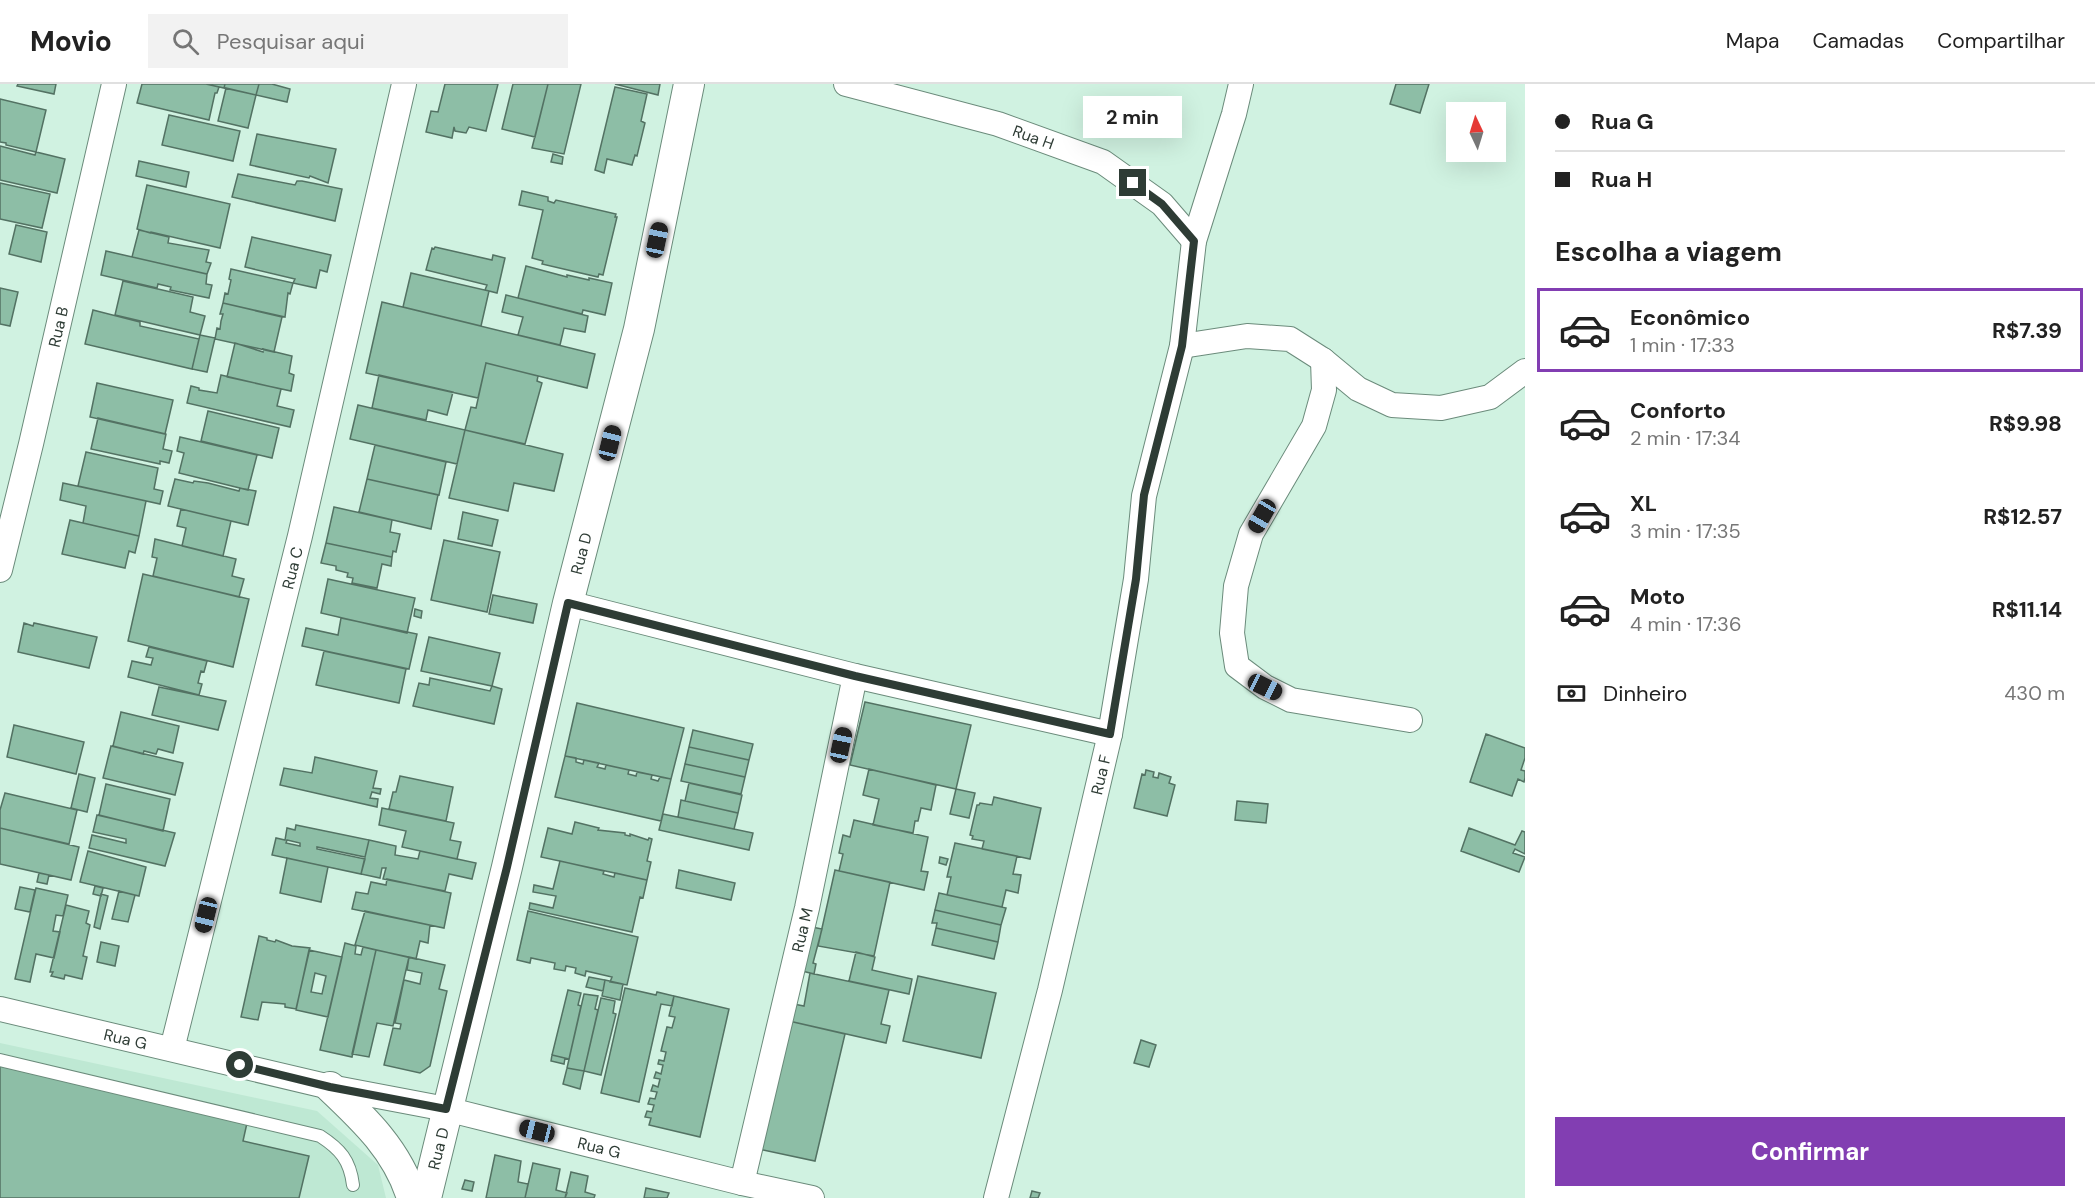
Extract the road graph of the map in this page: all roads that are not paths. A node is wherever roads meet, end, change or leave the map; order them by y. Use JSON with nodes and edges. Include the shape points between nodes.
{"nodes":[{"id":1,"x":114,"y":84,"type":"edge"},
{"id":2,"x":404,"y":84,"type":"edge"},
{"id":3,"x":689,"y":84,"type":"edge"},
{"id":4,"x":846,"y":84,"type":"edge"},
{"id":5,"x":1241,"y":84,"type":"edge"},
{"id":6,"x":1194,"y":241,"type":"junction"},
{"id":7,"x":1182,"y":346,"type":"junction"},
{"id":8,"x":1323,"y":360,"type":"junction"},
{"id":9,"x":1525,"y":371,"type":"edge"},
{"id":10,"x":0,"y":570,"type":"edge"},
{"id":11,"x":568,"y":603,"type":"junction"},
{"id":12,"x":855,"y":676,"type":"junction"},
{"id":13,"x":1410,"y":720,"type":"dead end"},
{"id":14,"x":1110,"y":734,"type":"junction"},
{"id":15,"x":0,"y":1010,"type":"edge"},
{"id":16,"x":172,"y":1049,"type":"junction"},
{"id":17,"x":0,"y":1060,"type":"edge"},
{"id":18,"x":330,"y":1087,"type":"junction"},
{"id":19,"x":446,"y":1109,"type":"junction"},
{"id":20,"x":742,"y":1183,"type":"junction"},
{"id":21,"x":353,"y":1185,"type":"dead end"},
{"id":22,"x":412,"y":1198,"type":"edge"},
{"id":23,"x":426,"y":1198,"type":"edge"},
{"id":24,"x":812,"y":1198,"type":"edge"},
{"id":25,"x":996,"y":1198,"type":"edge"}],
"edges":[{"from":1,"to":10,"type":"street","name":"Rua B"},
{"from":2,"to":16,"type":"street","name":"Rua C","via":[[300,536]]},
{"from":3,"to":11,"type":"street","name":"Rua D","via":[[639,329]]},
{"from":4,"to":6,"type":"street","name":"Rua H","via":[[998,124],[1103,162],[1162,204]]},
{"from":5,"to":6,"type":"street","name":"Rua F"},
{"from":6,"to":7,"type":"street","name":"Rua F"},
{"from":7,"to":8,"type":"street","via":[[1247,336],[1290,339]]},
{"from":7,"to":14,"type":"street","name":"Rua F","via":[[1144,495],[1136,579]]},
{"from":8,"to":9,"type":"street","via":[[1358,389],[1402,406],[1441,408],[1490,397]]},
{"from":8,"to":13,"type":"street","via":[[1324,390],[1314,426],[1251,534],[1236,586],[1232,633],[1237,666],[1291,700]]},
{"from":11,"to":12,"type":"street"},
{"from":11,"to":19,"type":"street","name":"Rua D"},
{"from":12,"to":14,"type":"street"},
{"from":12,"to":20,"type":"street","name":"Rua M","via":[[807,908]]},
{"from":14,"to":25,"type":"street","name":"Rua F"},
{"from":15,"to":16,"type":"street","name":"Rua G"},
{"from":16,"to":18,"type":"street","name":"Rua G"},
{"from":17,"to":21,"type":"lane","via":[[320,1136],[344,1157]]},
{"from":18,"to":19,"type":"street","name":"Rua G"},
{"from":18,"to":22,"type":"street","via":[[381,1138],[398,1163]]},
{"from":19,"to":20,"type":"street","name":"Rua G"},
{"from":19,"to":23,"type":"street","name":"Rua D"},
{"from":20,"to":24,"type":"street","name":"Rua G"}]}
